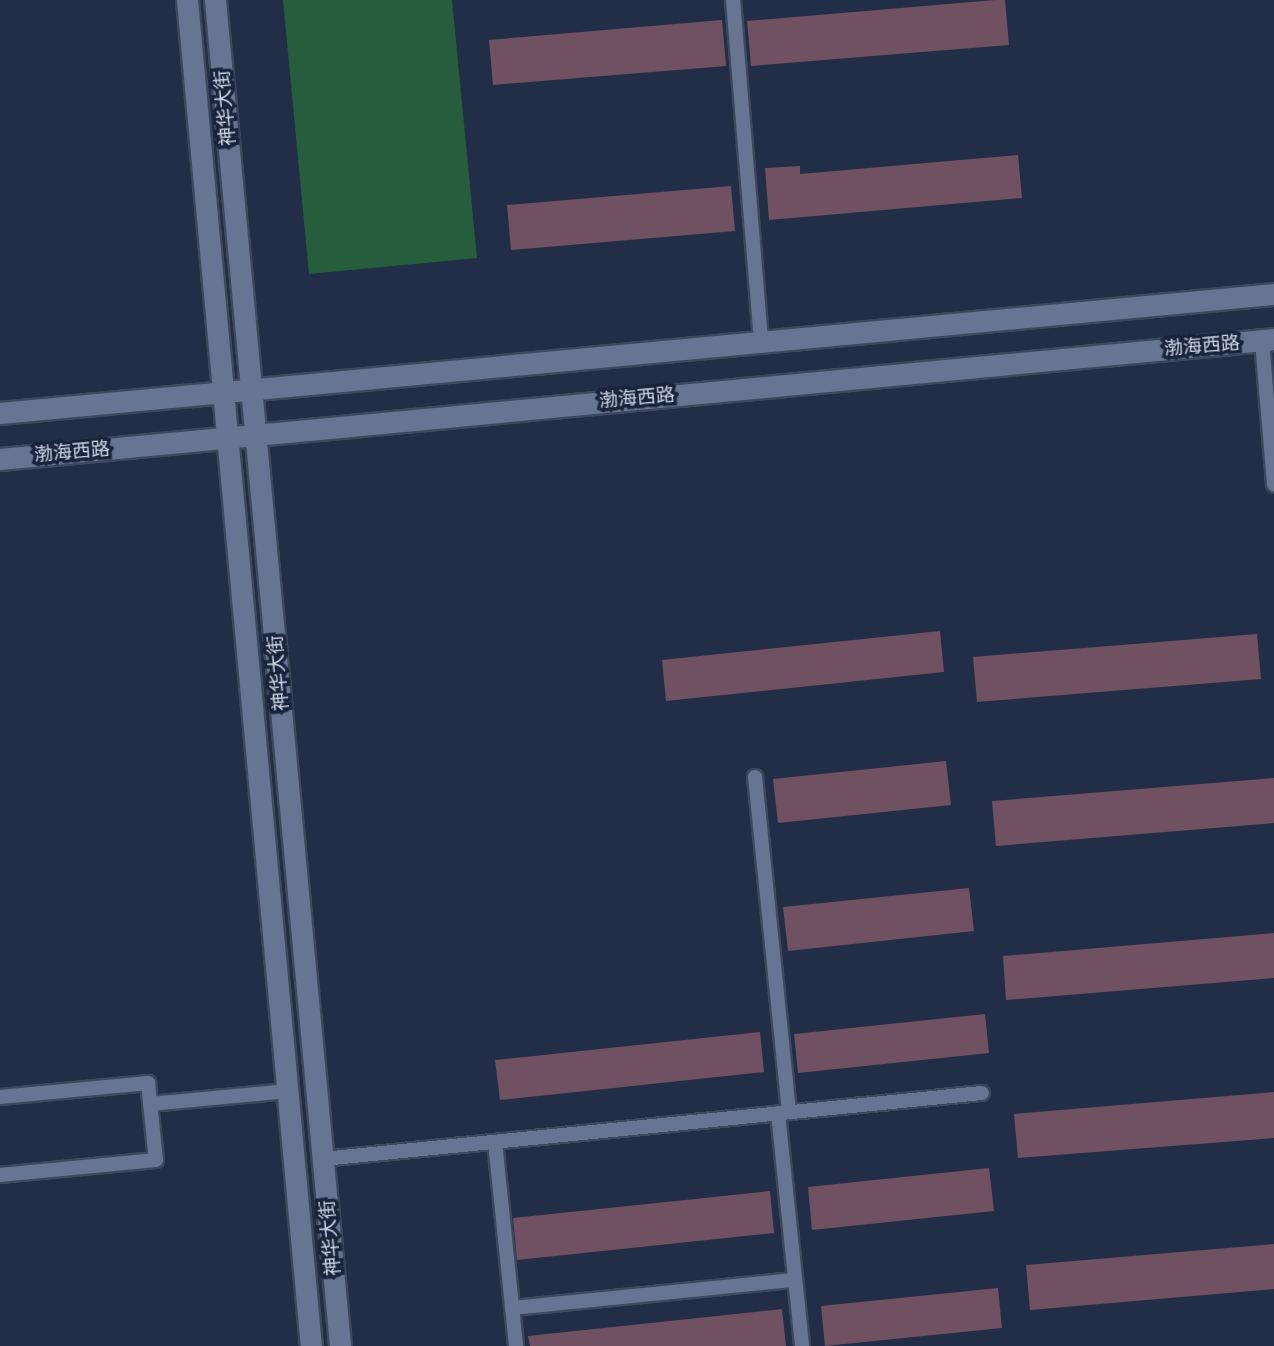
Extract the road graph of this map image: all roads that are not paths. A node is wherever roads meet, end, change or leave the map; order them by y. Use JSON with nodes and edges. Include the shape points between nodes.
{"nodes":[{"id":1,"x":187,"y":0,"type":"edge"},
{"id":2,"x":215,"y":0,"type":"edge"},
{"id":3,"x":733,"y":0,"type":"edge"},
{"id":4,"x":1274,"y":294,"type":"edge"},
{"id":5,"x":1268,"y":340,"type":"edge"},
{"id":6,"x":761,"y":342,"type":"junction"},
{"id":7,"x":251,"y":389,"type":"junction"},
{"id":8,"x":223,"y":392,"type":"junction"},
{"id":9,"x":0,"y":413,"type":"edge"},
{"id":10,"x":256,"y":433,"type":"junction"},
{"id":11,"x":227,"y":437,"type":"junction"},
{"id":12,"x":0,"y":459,"type":"edge"},
{"id":13,"x":1274,"y":484,"type":"edge"},
{"id":14,"x":755,"y":777,"type":"dead end"},
{"id":15,"x":288,"y":1091,"type":"junction"},
{"id":16,"x":982,"y":1093,"type":"dead end"},
{"id":17,"x":0,"y":1097,"type":"edge"},
{"id":18,"x":150,"y":1104,"type":"junction"},
{"id":19,"x":784,"y":1113,"type":"junction"},
{"id":20,"x":495,"y":1142,"type":"junction"},
{"id":21,"x":323,"y":1159,"type":"junction"},
{"id":22,"x":0,"y":1175,"type":"edge"},
{"id":23,"x":795,"y":1280,"type":"junction"},
{"id":24,"x":512,"y":1308,"type":"junction"},
{"id":25,"x":311,"y":1346,"type":"edge"},
{"id":26,"x":340,"y":1346,"type":"edge"},
{"id":27,"x":516,"y":1346,"type":"edge"},
{"id":28,"x":802,"y":1346,"type":"edge"}],
"edges":[{"from":1,"to":8,"type":"main road","name":"神华大街"},
{"from":2,"to":7,"type":"main road","name":"神华大街"},
{"from":3,"to":6,"type":"lane"},
{"from":4,"to":6,"type":"main road"},
{"from":5,"to":10,"type":"main road","name":"渤海西路"},
{"from":5,"to":13,"type":"lane"},
{"from":6,"to":7,"type":"main road"},
{"from":7,"to":8,"type":"main road"},
{"from":7,"to":10,"type":"main road","name":"神华大街"},
{"from":8,"to":9,"type":"main road"},
{"from":8,"to":11,"type":"main road","name":"神华大街"},
{"from":10,"to":11,"type":"main road","name":"渤海西路"},
{"from":10,"to":21,"type":"main road","name":"神华大街"},
{"from":11,"to":12,"type":"main road","name":"渤海西路"},
{"from":11,"to":15,"type":"main road","name":"神华大街"},
{"from":14,"to":19,"type":"lane"},
{"from":15,"to":18,"type":"lane"},
{"from":15,"to":25,"type":"main road","name":"神华大街"},
{"from":16,"to":19,"type":"lane"},
{"from":17,"to":18,"type":"lane","via":[[148,1083]]},
{"from":18,"to":22,"type":"lane","via":[[156,1160]]},
{"from":19,"to":20,"type":"lane"},
{"from":19,"to":23,"type":"lane"},
{"from":20,"to":21,"type":"lane"},
{"from":20,"to":24,"type":"lane"},
{"from":21,"to":26,"type":"main road","name":"神华大街"},
{"from":23,"to":24,"type":"lane"},
{"from":23,"to":28,"type":"lane"},
{"from":24,"to":27,"type":"lane"}]}
